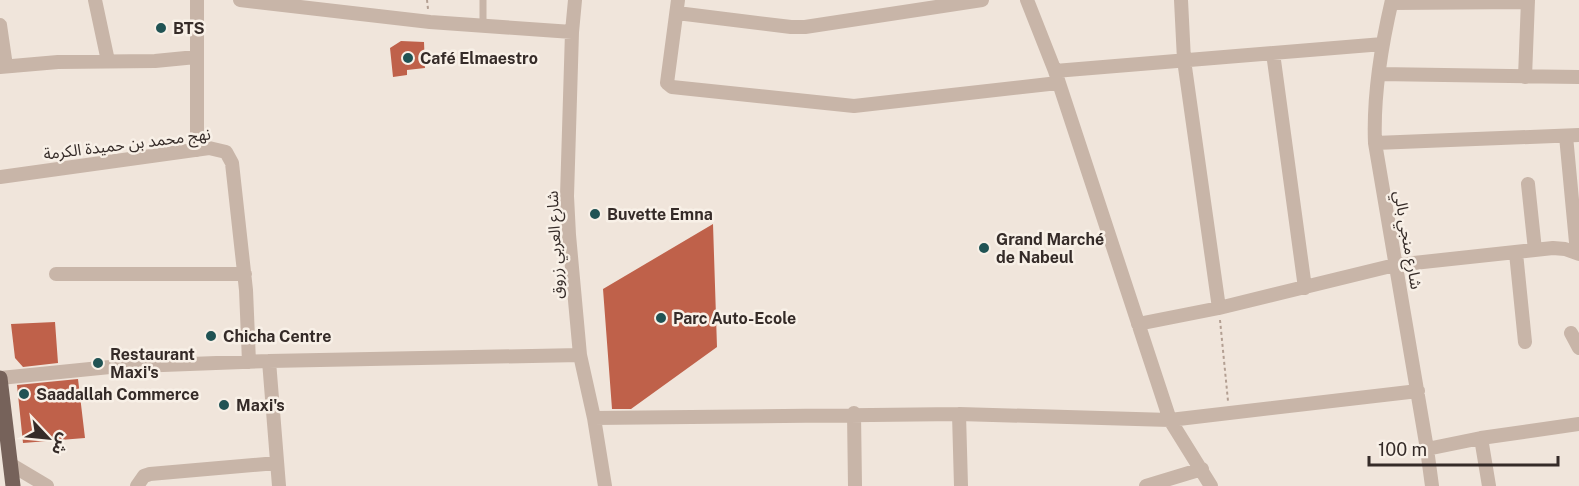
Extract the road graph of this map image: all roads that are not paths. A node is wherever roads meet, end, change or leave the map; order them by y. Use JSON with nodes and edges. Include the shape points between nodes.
{"nodes":[{"id":1,"x":95,"y":0,"type":"edge"},
{"id":2,"x":197,"y":0,"type":"edge"},
{"id":3,"x":240,"y":0,"type":"edge"},
{"id":4,"x":483,"y":0,"type":"edge"},
{"id":5,"x":575,"y":0,"type":"edge"},
{"id":6,"x":982,"y":0,"type":"edge"},
{"id":7,"x":1027,"y":0,"type":"edge"},
{"id":8,"x":1181,"y":0,"type":"edge"},
{"id":9,"x":1528,"y":1,"type":"edge"},
{"id":10,"x":1392,"y":2,"type":"edge"},
{"id":11,"x":678,"y":7,"type":"edge"},
{"id":12,"x":0,"y":25,"type":"edge"},
{"id":13,"x":483,"y":26,"type":"junction"},
{"id":14,"x":572,"y":32,"type":"junction"},
{"id":15,"x":1383,"y":44,"type":"junction"},
{"id":16,"x":1273,"y":53,"type":"junction"},
{"id":17,"x":196,"y":57,"type":"junction"},
{"id":18,"x":1184,"y":60,"type":"junction"},
{"id":19,"x":108,"y":61,"type":"junction"},
{"id":20,"x":3,"y":67,"type":"edge"},
{"id":21,"x":1379,"y":74,"type":"junction"},
{"id":22,"x":1057,"y":77,"type":"junction"},
{"id":23,"x":1525,"y":77,"type":"junction"},
{"id":24,"x":1579,"y":77,"type":"edge"},
{"id":25,"x":1572,"y":136,"type":"edge"},
{"id":26,"x":1375,"y":143,"type":"junction"},
{"id":27,"x":197,"y":150,"type":"junction"},
{"id":28,"x":0,"y":177,"type":"edge"},
{"id":29,"x":1528,"y":184,"type":"dead end"},
{"id":30,"x":1577,"y":220,"type":"edge"},
{"id":31,"x":1535,"y":250,"type":"junction"},
{"id":32,"x":1516,"y":253,"type":"junction"},
{"id":33,"x":1578,"y":253,"type":"edge"},
{"id":34,"x":1395,"y":265,"type":"junction"},
{"id":35,"x":245,"y":273,"type":"junction"},
{"id":36,"x":56,"y":274,"type":"dead end"},
{"id":37,"x":1305,"y":288,"type":"junction"},
{"id":38,"x":1219,"y":308,"type":"junction"},
{"id":39,"x":1138,"y":324,"type":"junction"},
{"id":40,"x":1570,"y":333,"type":"dead end"},
{"id":41,"x":1525,"y":342,"type":"dead end"},
{"id":42,"x":1579,"y":348,"type":"edge"},
{"id":43,"x":580,"y":355,"type":"junction"},
{"id":44,"x":249,"y":362,"type":"junction"},
{"id":45,"x":270,"y":362,"type":"junction"},
{"id":46,"x":0,"y":378,"type":"edge"},
{"id":47,"x":1418,"y":391,"type":"junction"},
{"id":48,"x":854,"y":413,"type":"junction"},
{"id":49,"x":959,"y":414,"type":"junction"},
{"id":50,"x":594,"y":418,"type":"junction"},
{"id":51,"x":1170,"y":420,"type":"junction"},
{"id":52,"x":1579,"y":424,"type":"edge"},
{"id":53,"x":1481,"y":438,"type":"junction"},
{"id":54,"x":1427,"y":449,"type":"junction"},
{"id":55,"x":277,"y":463,"type":"junction"},
{"id":56,"x":10,"y":464,"type":"junction"},
{"id":57,"x":1202,"y":469,"type":"junction"},
{"id":58,"x":13,"y":486,"type":"edge"},
{"id":59,"x":46,"y":486,"type":"edge"},
{"id":60,"x":137,"y":486,"type":"edge"},
{"id":61,"x":279,"y":486,"type":"edge"},
{"id":62,"x":605,"y":486,"type":"edge"},
{"id":63,"x":855,"y":486,"type":"edge"},
{"id":64,"x":961,"y":486,"type":"edge"},
{"id":65,"x":1146,"y":486,"type":"edge"},
{"id":66,"x":1211,"y":486,"type":"edge"},
{"id":67,"x":1432,"y":486,"type":"edge"},
{"id":68,"x":1489,"y":486,"type":"edge"}],
"edges":[{"from":1,"to":19,"type":"street"},
{"from":2,"to":17,"type":"street"},
{"from":3,"to":13,"type":"street"},
{"from":4,"to":13,"type":"lane"},
{"from":5,"to":14,"type":"street","name":"شارع العربي زروق"},
{"from":6,"to":11,"type":"street","via":[[805,27]]},
{"from":7,"to":22,"type":"street"},
{"from":8,"to":18,"type":"street"},
{"from":9,"to":10,"type":"street"},
{"from":9,"to":23,"type":"street"},
{"from":10,"to":15,"type":"street","name":"شارع منجي بالي"},
{"from":11,"to":22,"type":"street","via":[[668,82],[672,87],[854,106]]},
{"from":12,"to":20,"type":"street"},
{"from":13,"to":14,"type":"street"},
{"from":14,"to":43,"type":"street","name":"شارع العربي زروق","via":[[567,196]]},
{"from":15,"to":16,"type":"street"},
{"from":15,"to":21,"type":"street","name":"شارع منجي بالي"},
{"from":16,"to":18,"type":"street"},
{"from":16,"to":37,"type":"street"},
{"from":17,"to":19,"type":"street"},
{"from":17,"to":27,"type":"street"},
{"from":18,"to":22,"type":"street"},
{"from":18,"to":38,"type":"street"},
{"from":19,"to":20,"type":"street"},
{"from":21,"to":23,"type":"street"},
{"from":21,"to":26,"type":"street","name":"شارع منجي بالي"},
{"from":22,"to":39,"type":"street"},
{"from":23,"to":24,"type":"street"},
{"from":25,"to":26,"type":"street"},
{"from":25,"to":30,"type":"street"},
{"from":26,"to":34,"type":"street","name":"شارع منجي بالي"},
{"from":27,"to":28,"type":"street","name":"نهج محمد بن حميدة الكرمة"},
{"from":27,"to":35,"type":"street","name":"نهج محمد بن حميدة الكرمة","via":[[219,149],[226,152],[232,163]]},
{"from":29,"to":31,"type":"street"},
{"from":30,"to":33,"type":"street"},
{"from":31,"to":32,"type":"street"},
{"from":31,"to":33,"type":"street","via":[[1564,249]]},
{"from":32,"to":34,"type":"street"},
{"from":32,"to":41,"type":"street"},
{"from":34,"to":37,"type":"street"},
{"from":34,"to":47,"type":"street","name":"شارع منجي بالي"},
{"from":35,"to":36,"type":"street"},
{"from":35,"to":44,"type":"street","name":"نهج محمد بن حميدة الكرمة"},
{"from":37,"to":38,"type":"street"},
{"from":38,"to":39,"type":"street"},
{"from":39,"to":51,"type":"street"},
{"from":40,"to":42,"type":"street"},
{"from":43,"to":45,"type":"street"},
{"from":43,"to":50,"type":"street","name":"شارع العربي زروق"},
{"from":44,"to":45,"type":"street"},
{"from":44,"to":46,"type":"street","via":[[110,367]]},
{"from":45,"to":55,"type":"street"},
{"from":46,"to":56,"type":"main road"},
{"from":47,"to":51,"type":"street"},
{"from":47,"to":54,"type":"street","name":"شارع منجي بالي"},
{"from":48,"to":49,"type":"street"},
{"from":48,"to":50,"type":"street"},
{"from":48,"to":63,"type":"street"},
{"from":49,"to":51,"type":"street"},
{"from":49,"to":64,"type":"street"},
{"from":50,"to":62,"type":"street","name":"شارع العربي زروق"},
{"from":51,"to":57,"type":"street"},
{"from":52,"to":53,"type":"street"},
{"from":53,"to":54,"type":"street"},
{"from":53,"to":68,"type":"street"},
{"from":54,"to":67,"type":"street","name":"شارع منجي بالي"},
{"from":55,"to":60,"type":"street","via":[[150,474]]},
{"from":55,"to":61,"type":"street"},
{"from":56,"to":58,"type":"main road"},
{"from":56,"to":59,"type":"street"},
{"from":57,"to":65,"type":"street"},
{"from":57,"to":66,"type":"street"}]}
